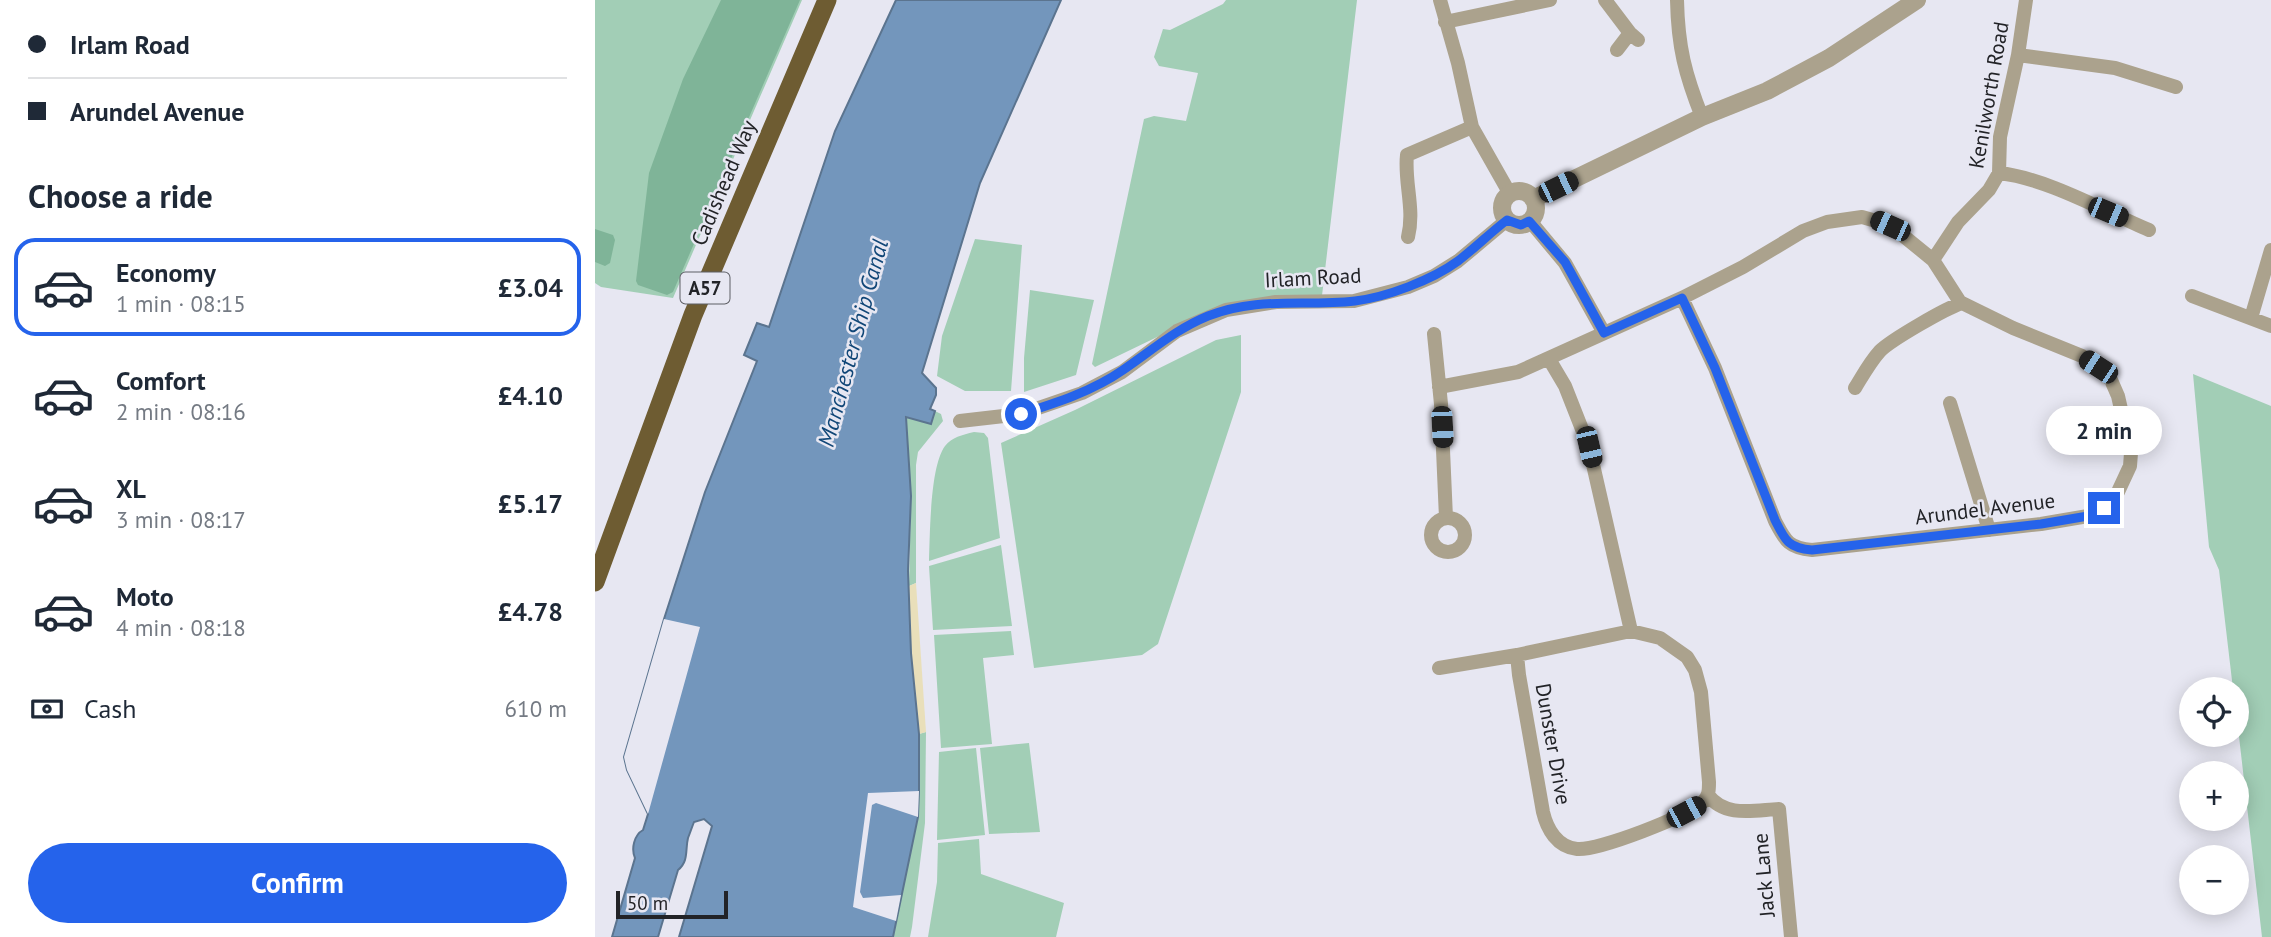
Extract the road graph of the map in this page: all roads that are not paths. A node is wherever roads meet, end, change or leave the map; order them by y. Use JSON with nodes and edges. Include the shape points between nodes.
{"nodes":[{"id":1,"x":827,"y":0,"type":"edge"},
{"id":2,"x":1440,"y":0,"type":"edge"},
{"id":3,"x":1550,"y":0,"type":"edge"},
{"id":4,"x":1605,"y":0,"type":"edge"},
{"id":5,"x":1677,"y":0,"type":"edge"},
{"id":6,"x":1917,"y":0,"type":"edge"},
{"id":7,"x":2027,"y":0,"type":"edge"},
{"id":8,"x":1445,"y":22,"type":"junction"},
{"id":9,"x":1617,"y":50,"type":"dead end"},
{"id":10,"x":2018,"y":55,"type":"junction"},
{"id":11,"x":2176,"y":87,"type":"dead end"},
{"id":12,"x":1702,"y":117,"type":"junction"},
{"id":13,"x":1472,"y":127,"type":"junction"},
{"id":14,"x":1999,"y":173,"type":"junction"},
{"id":15,"x":1510,"y":194,"type":"junction"},
{"id":16,"x":1533,"y":200,"type":"junction"},
{"id":17,"x":1507,"y":220,"type":"junction"},
{"id":18,"x":1529,"y":221,"type":"junction"},
{"id":19,"x":2149,"y":230,"type":"dead end"},
{"id":20,"x":1408,"y":237,"type":"dead end"},
{"id":21,"x":2271,"y":250,"type":"edge"},
{"id":22,"x":1933,"y":260,"type":"junction"},
{"id":23,"x":2192,"y":296,"type":"dead end"},
{"id":24,"x":1682,"y":298,"type":"junction"},
{"id":25,"x":1962,"y":303,"type":"junction"},
{"id":26,"x":2251,"y":318,"type":"junction"},
{"id":27,"x":2271,"y":326,"type":"edge"},
{"id":28,"x":1604,"y":333,"type":"junction"},
{"id":29,"x":1430,"y":343,"type":"dead end"},
{"id":30,"x":1549,"y":359,"type":"junction"},
{"id":31,"x":1851,"y":366,"type":"dead end"},
{"id":32,"x":1439,"y":387,"type":"junction"},
{"id":33,"x":1948,"y":413,"type":"dead end"},
{"id":34,"x":960,"y":421,"type":"dead end"},
{"id":35,"x":1446,"y":518,"type":"dead end"},
{"id":36,"x":1989,"y":530,"type":"junction"},
{"id":37,"x":595,"y":582,"type":"edge"},
{"id":38,"x":1631,"y":631,"type":"junction"},
{"id":39,"x":1517,"y":655,"type":"junction"},
{"id":40,"x":1439,"y":668,"type":"dead end"},
{"id":41,"x":1708,"y":796,"type":"junction"},
{"id":42,"x":1791,"y":937,"type":"edge"}],
"edges":[{"from":1,"to":37,"type":"highway","name":"Cadishead Way","number":"A57","via":[[694,315]]},
{"from":2,"to":8,"type":"street"},
{"from":3,"to":8,"type":"street"},
{"from":4,"to":9,"type":"street","via":[[1634,36]]},
{"from":5,"to":12,"type":"street","via":[[1682,61]]},
{"from":6,"to":12,"type":"street","via":[[1829,58],[1767,91]]},
{"from":7,"to":10,"type":"street","name":"Kenilworth Road"},
{"from":8,"to":13,"type":"street"},
{"from":10,"to":11,"type":"street","via":[[2115,68]]},
{"from":10,"to":14,"type":"street","name":"Kenilworth Road","via":[[2000,137]]},
{"from":12,"to":16,"type":"street"},
{"from":13,"to":15,"type":"street"},
{"from":13,"to":20,"type":"street","via":[[1407,155]]},
{"from":14,"to":19,"type":"street","via":[[2045,185]]},
{"from":14,"to":22,"type":"street","name":"Kenilworth Road"},
{"from":15,"to":16,"type":"street","via":[[1525,193]]},
{"from":15,"to":17,"type":"street","via":[[1502,207]]},
{"from":16,"to":18,"type":"street","via":[[1536,209]]},
{"from":17,"to":18,"type":"street","via":[[1521,225]]},
{"from":17,"to":34,"type":"street","name":"Irlam Road","via":[[1458,261],[1408,286],[1354,301],[1276,302],[1226,310],[1177,331],[1122,372],[1082,393],[1021,414]]},
{"from":18,"to":28,"type":"street","via":[[1565,262]]},
{"from":21,"to":26,"type":"street"},
{"from":22,"to":24,"type":"street","name":"Arundel Avenue","via":[[1890,226],[1862,217],[1844,218],[1803,231]]},
{"from":22,"to":25,"type":"street","name":"Arundel Avenue"},
{"from":23,"to":26,"type":"street"},
{"from":24,"to":28,"type":"street","name":"Arundel Avenue"},
{"from":24,"to":36,"type":"street","name":"Arundel Avenue","via":[[1775,520],[1791,546],[1812,550]]},
{"from":25,"to":31,"type":"street","via":[[1944,309],[1883,348],[1858,382]]},
{"from":25,"to":36,"type":"street","name":"Arundel Avenue","via":[[2098,367],[2118,396],[2131,453],[2126,478],[2104,508],[2071,520]]},
{"from":26,"to":27,"type":"street"},
{"from":28,"to":30,"type":"street","name":"Arundel Avenue"},
{"from":29,"to":32,"type":"street"},
{"from":30,"to":32,"type":"street","name":"Arundel Avenue","via":[[1500,377]]},
{"from":30,"to":38,"type":"street","via":[[1589,447]]},
{"from":32,"to":35,"type":"street"},
{"from":33,"to":36,"type":"street"},
{"from":38,"to":39,"type":"street"},
{"from":38,"to":41,"type":"street","via":[[1672,645],[1695,670],[1701,692]]},
{"from":39,"to":40,"type":"street"},
{"from":39,"to":41,"type":"street","name":"Dunster Drive","via":[[1543,812],[1553,836],[1565,845],[1576,849],[1624,839],[1686,812]]},
{"from":41,"to":42,"type":"street","name":"Jack Lane","via":[[1731,811],[1780,808]]}]}
